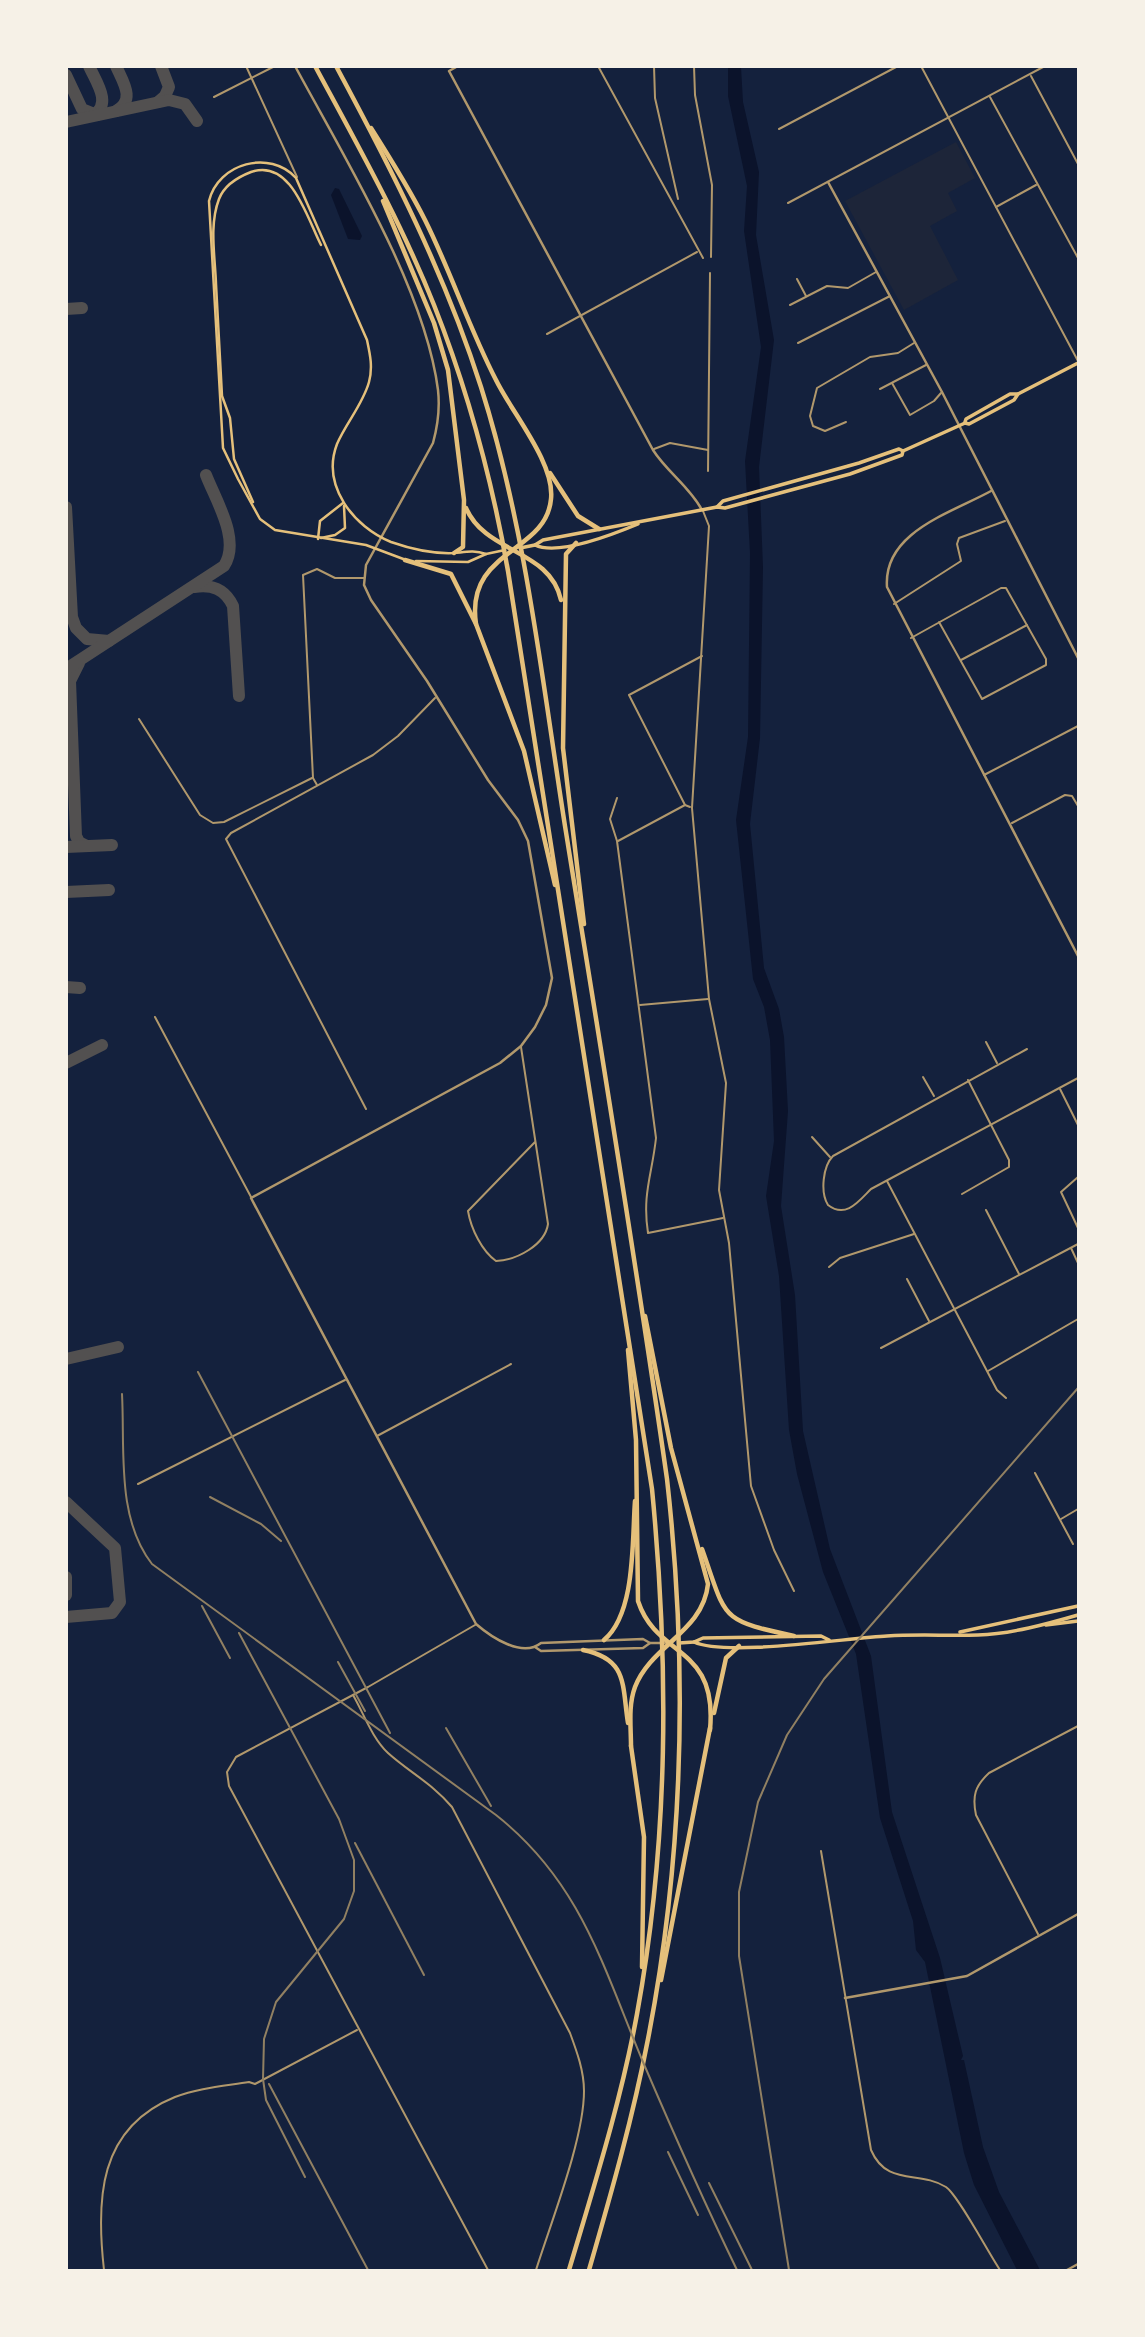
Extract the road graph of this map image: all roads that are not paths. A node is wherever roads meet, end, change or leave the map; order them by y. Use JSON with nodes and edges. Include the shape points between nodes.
{"nodes":[{"id":1,"x":246,"y":66,"type":"edge"},
{"id":2,"x":275,"y":66,"type":"edge"},
{"id":3,"x":295,"y":66,"type":"edge"},
{"id":4,"x":315,"y":66,"type":"edge"},
{"id":5,"x":336,"y":66,"type":"edge"},
{"id":6,"x":446,"y":66,"type":"edge"},
{"id":7,"x":458,"y":66,"type":"edge"},
{"id":8,"x":598,"y":66,"type":"edge"},
{"id":9,"x":654,"y":66,"type":"edge"},
{"id":10,"x":694,"y":66,"type":"edge"},
{"id":11,"x":898,"y":66,"type":"edge"},
{"id":12,"x":921,"y":66,"type":"edge"},
{"id":13,"x":1045,"y":66,"type":"edge"},
{"id":14,"x":449,"y":71,"type":"junction"},
{"id":15,"x":1030,"y":75,"type":"junction"},
{"id":16,"x":252,"y":78,"type":"junction"},
{"id":17,"x":990,"y":96,"type":"junction"},
{"id":18,"x":214,"y":97,"type":"dead end"},
{"id":19,"x":354,"y":101,"type":"junction"},
{"id":20,"x":949,"y":118,"type":"junction"},
{"id":21,"x":779,"y":129,"type":"dead end"},
{"id":22,"x":365,"y":158,"type":"junction"},
{"id":23,"x":1079,"y":164,"type":"edge"},
{"id":24,"x":299,"y":182,"type":"junction"},
{"id":25,"x":828,"y":182,"type":"junction"},
{"id":26,"x":1037,"y":185,"type":"junction"},
{"id":27,"x":678,"y":199,"type":"dead end"},
{"id":28,"x":788,"y":203,"type":"dead end"},
{"id":29,"x":996,"y":206,"type":"junction"},
{"id":30,"x":699,"y":251,"type":"junction"},
{"id":31,"x":327,"y":254,"type":"junction"},
{"id":32,"x":711,"y":257,"type":"dead end"},
{"id":33,"x":703,"y":258,"type":"dead end"},
{"id":34,"x":1078,"y":258,"type":"edge"},
{"id":35,"x":877,"y":272,"type":"junction"},
{"id":36,"x":710,"y":274,"type":"dead end"},
{"id":37,"x":797,"y":279,"type":"dead end"},
{"id":38,"x":890,"y":296,"type":"junction"},
{"id":39,"x":807,"y":297,"type":"junction"},
{"id":40,"x":790,"y":305,"type":"dead end"},
{"id":41,"x":582,"y":315,"type":"junction"},
{"id":42,"x":547,"y":334,"type":"dead end"},
{"id":43,"x":915,"y":342,"type":"junction"},
{"id":44,"x":798,"y":343,"type":"dead end"},
{"id":45,"x":1079,"y":362,"type":"edge"},
{"id":46,"x":927,"y":365,"type":"junction"},
{"id":47,"x":892,"y":383,"type":"junction"},
{"id":48,"x":880,"y":389,"type":"dead end"},
{"id":49,"x":942,"y":392,"type":"junction"},
{"id":50,"x":846,"y":422,"type":"dead end"},
{"id":51,"x":957,"y":426,"type":"junction"},
{"id":52,"x":653,"y":450,"type":"junction"},
{"id":53,"x":708,"y":450,"type":"junction"},
{"id":54,"x":904,"y":451,"type":"junction"},
{"id":55,"x":541,"y":459,"type":"junction"},
{"id":56,"x":708,"y":471,"type":"dead end"},
{"id":57,"x":991,"y":491,"type":"junction"},
{"id":58,"x":464,"y":500,"type":"junction"},
{"id":59,"x":343,"y":503,"type":"junction"},
{"id":60,"x":717,"y":507,"type":"junction"},
{"id":61,"x":702,"y":510,"type":"junction"},
{"id":62,"x":256,"y":511,"type":"junction"},
{"id":63,"x":1006,"y":521,"type":"junction"},
{"id":64,"x":643,"y":522,"type":"junction"},
{"id":65,"x":600,"y":529,"type":"junction"},
{"id":66,"x":383,"y":538,"type":"junction"},
{"id":67,"x":318,"y":539,"type":"junction"},
{"id":68,"x":576,"y":543,"type":"junction"},
{"id":69,"x":535,"y":545,"type":"junction"},
{"id":70,"x":377,"y":549,"type":"junction"},
{"id":71,"x":513,"y":549,"type":"junction"},
{"id":72,"x":454,"y":553,"type":"junction"},
{"id":73,"x":485,"y":554,"type":"junction"},
{"id":74,"x":405,"y":560,"type":"junction"},
{"id":75,"x":364,"y":578,"type":"junction"},
{"id":76,"x":894,"y":604,"type":"junction"},
{"id":77,"x":563,"y":608,"type":"junction"},
{"id":78,"x":939,"y":622,"type":"junction"},
{"id":79,"x":476,"y":624,"type":"junction"},
{"id":80,"x":1028,"y":625,"type":"junction"},
{"id":81,"x":911,"y":638,"type":"junction"},
{"id":82,"x":703,"y":656,"type":"junction"},
{"id":83,"x":1079,"y":658,"type":"edge"},
{"id":84,"x":960,"y":661,"type":"junction"},
{"id":85,"x":437,"y":696,"type":"junction"},
{"id":86,"x":139,"y":719,"type":"dead end"},
{"id":87,"x":1079,"y":726,"type":"edge"},
{"id":88,"x":984,"y":775,"type":"junction"},
{"id":89,"x":313,"y":778,"type":"junction"},
{"id":90,"x":318,"y":786,"type":"junction"},
{"id":91,"x":617,"y":798,"type":"dead end"},
{"id":92,"x":685,"y":805,"type":"junction"},
{"id":93,"x":1079,"y":806,"type":"edge"},
{"id":94,"x":692,"y":808,"type":"junction"},
{"id":95,"x":1010,"y":824,"type":"junction"},
{"id":96,"x":617,"y":841,"type":"junction"},
{"id":97,"x":562,"y":917,"type":"junction"},
{"id":98,"x":1079,"y":956,"type":"edge"},
{"id":99,"x":586,"y":957,"type":"junction"},
{"id":100,"x":709,"y":999,"type":"junction"},
{"id":101,"x":638,"y":1005,"type":"junction"},
{"id":102,"x":155,"y":1017,"type":"dead end"},
{"id":103,"x":986,"y":1042,"type":"dead end"},
{"id":104,"x":521,"y":1046,"type":"junction"},
{"id":105,"x":1027,"y":1049,"type":"dead end"},
{"id":106,"x":998,"y":1064,"type":"junction"},
{"id":107,"x":923,"y":1077,"type":"dead end"},
{"id":108,"x":1079,"y":1078,"type":"edge"},
{"id":109,"x":968,"y":1080,"type":"junction"},
{"id":110,"x":1059,"y":1088,"type":"junction"},
{"id":111,"x":934,"y":1097,"type":"junction"},
{"id":112,"x":366,"y":1109,"type":"dead end"},
{"id":113,"x":991,"y":1125,"type":"junction"},
{"id":114,"x":1079,"y":1125,"type":"edge"},
{"id":115,"x":812,"y":1137,"type":"dead end"},
{"id":116,"x":536,"y":1142,"type":"junction"},
{"id":117,"x":831,"y":1157,"type":"junction"},
{"id":118,"x":1079,"y":1177,"type":"edge"},
{"id":119,"x":887,"y":1180,"type":"junction"},
{"id":120,"x":962,"y":1194,"type":"dead end"},
{"id":121,"x":251,"y":1198,"type":"junction"},
{"id":122,"x":986,"y":1210,"type":"dead end"},
{"id":123,"x":724,"y":1217,"type":"junction"},
{"id":124,"x":1079,"y":1228,"type":"edge"},
{"id":125,"x":915,"y":1234,"type":"junction"},
{"id":126,"x":630,"y":1235,"type":"junction"},
{"id":127,"x":1079,"y":1244,"type":"edge"},
{"id":128,"x":1071,"y":1248,"type":"junction"},
{"id":129,"x":1079,"y":1263,"type":"edge"},
{"id":130,"x":830,"y":1267,"type":"dead end"},
{"id":131,"x":1020,"y":1275,"type":"junction"},
{"id":132,"x":907,"y":1279,"type":"dead end"},
{"id":133,"x":621,"y":1290,"type":"junction"},
{"id":134,"x":955,"y":1310,"type":"junction"},
{"id":135,"x":1079,"y":1320,"type":"edge"},
{"id":136,"x":929,"y":1322,"type":"junction"},
{"id":137,"x":881,"y":1348,"type":"dead end"},
{"id":138,"x":511,"y":1364,"type":"dead end"},
{"id":139,"x":987,"y":1371,"type":"junction"},
{"id":140,"x":346,"y":1379,"type":"junction"},
{"id":141,"x":1006,"y":1398,"type":"dead end"},
{"id":142,"x":376,"y":1437,"type":"junction"},
{"id":143,"x":1035,"y":1473,"type":"dead end"},
{"id":144,"x":636,"y":1479,"type":"junction"},
{"id":145,"x":138,"y":1484,"type":"dead end"},
{"id":146,"x":1079,"y":1509,"type":"edge"},
{"id":147,"x":691,"y":1516,"type":"junction"},
{"id":148,"x":1061,"y":1519,"type":"junction"},
{"id":149,"x":1073,"y":1544,"type":"dead end"},
{"id":150,"x":794,"y":1591,"type":"dead end"},
{"id":151,"x":1079,"y":1606,"type":"edge"},
{"id":152,"x":1079,"y":1615,"type":"edge"},
{"id":153,"x":1079,"y":1621,"type":"edge"},
{"id":154,"x":476,"y":1624,"type":"junction"},
{"id":155,"x":1037,"y":1626,"type":"junction"},
{"id":156,"x":958,"y":1633,"type":"junction"},
{"id":157,"x":794,"y":1636,"type":"junction"},
{"id":158,"x":604,"y":1640,"type":"junction"},
{"id":159,"x":829,"y":1640,"type":"junction"},
{"id":160,"x":694,"y":1642,"type":"junction"},
{"id":161,"x":650,"y":1643,"type":"junction"},
{"id":162,"x":672,"y":1643,"type":"junction"},
{"id":163,"x":739,"y":1646,"type":"junction"},
{"id":164,"x":535,"y":1647,"type":"junction"},
{"id":165,"x":583,"y":1650,"type":"junction"},
{"id":166,"x":354,"y":1695,"type":"junction"},
{"id":167,"x":1079,"y":1726,"type":"edge"},
{"id":168,"x":710,"y":1730,"type":"junction"},
{"id":169,"x":631,"y":1746,"type":"junction"},
{"id":170,"x":821,"y":1850,"type":"dead end"},
{"id":171,"x":1079,"y":1914,"type":"edge"},
{"id":172,"x":1038,"y":1934,"type":"junction"},
{"id":173,"x":642,"y":1989,"type":"junction"},
{"id":174,"x":845,"y":1998,"type":"junction"},
{"id":175,"x":652,"y":2019,"type":"junction"},
{"id":176,"x":358,"y":2030,"type":"junction"},
{"id":177,"x":1079,"y":2264,"type":"edge"},
{"id":178,"x":104,"y":2270,"type":"edge"},
{"id":179,"x":488,"y":2270,"type":"edge"},
{"id":180,"x":536,"y":2270,"type":"edge"},
{"id":181,"x":569,"y":2270,"type":"edge"},
{"id":182,"x":589,"y":2270,"type":"edge"},
{"id":183,"x":1000,"y":2270,"type":"edge"},
{"id":184,"x":1067,"y":2270,"type":"edge"}],
"edges":[{"from":1,"to":16,"type":"street"},
{"from":2,"to":16,"type":"street"},
{"from":3,"to":66,"type":"street","via":[[383,232],[415,307],[438,389],[433,443]]},
{"from":4,"to":22,"type":"highway"},
{"from":5,"to":19,"type":"highway"},
{"from":6,"to":14,"type":"street"},
{"from":7,"to":14,"type":"street"},
{"from":8,"to":30,"type":"street"},
{"from":9,"to":27,"type":"street","via":[[655,98]]},
{"from":10,"to":32,"type":"street","via":[[712,185]]},
{"from":11,"to":21,"type":"street"},
{"from":12,"to":20,"type":"street"},
{"from":13,"to":15,"type":"street"},
{"from":14,"to":41,"type":"street"},
{"from":15,"to":17,"type":"street"},
{"from":15,"to":23,"type":"street"},
{"from":16,"to":18,"type":"street"},
{"from":16,"to":24,"type":"street"},
{"from":17,"to":20,"type":"street"},
{"from":17,"to":26,"type":"street"},
{"from":19,"to":55,"type":"highway","via":[[425,221],[496,381]]},
{"from":19,"to":99,"type":"highway","via":[[436,267],[492,424],[524,570]]},
{"from":20,"to":25,"type":"street"},
{"from":20,"to":29,"type":"street"},
{"from":22,"to":58,"type":"highway","via":[[442,348]]},
{"from":22,"to":97,"type":"highway","via":[[444,331],[482,448],[508,571]]},
{"from":24,"to":31,"type":"main road"},
{"from":24,"to":62,"type":"main road","via":[[280,164],[260,160],[219,180],[208,208],[222,448]]},
{"from":25,"to":28,"type":"street"},
{"from":25,"to":35,"type":"street"},
{"from":26,"to":29,"type":"street"},
{"from":26,"to":34,"type":"street"},
{"from":29,"to":45,"type":"street"},
{"from":30,"to":33,"type":"street"},
{"from":30,"to":41,"type":"street"},
{"from":31,"to":59,"type":"main road","via":[[367,340],[371,367],[368,384],[337,446],[334,474]]},
{"from":31,"to":62,"type":"main road","via":[[293,190],[278,173],[255,171],[222,192],[213,229],[222,396],[230,418],[234,459]]},
{"from":35,"to":38,"type":"street"},
{"from":35,"to":39,"type":"street","via":[[848,288],[827,286]]},
{"from":36,"to":53,"type":"street"},
{"from":37,"to":39,"type":"street"},
{"from":38,"to":43,"type":"street"},
{"from":38,"to":44,"type":"street"},
{"from":39,"to":40,"type":"street"},
{"from":41,"to":42,"type":"street"},
{"from":41,"to":52,"type":"street"},
{"from":43,"to":46,"type":"street"},
{"from":43,"to":50,"type":"street","via":[[898,353],[870,357],[817,388],[810,416],[813,426],[825,431]]},
{"from":45,"to":51,"type":"main road","via":[[1010,394]]},
{"from":46,"to":47,"type":"street"},
{"from":46,"to":49,"type":"street"},
{"from":47,"to":48,"type":"street"},
{"from":47,"to":49,"type":"street","via":[[910,415]]},
{"from":49,"to":51,"type":"street"},
{"from":51,"to":54,"type":"main road"},
{"from":51,"to":57,"type":"street"},
{"from":52,"to":53,"type":"street","via":[[670,443]]},
{"from":52,"to":61,"type":"street","via":[[689,488]]},
{"from":53,"to":56,"type":"street"},
{"from":54,"to":60,"type":"main road","via":[[860,471]]},
{"from":54,"to":60,"type":"main road","via":[[746,494]]},
{"from":55,"to":65,"type":"highway","via":[[573,510]]},
{"from":55,"to":71,"type":"highway","via":[[552,498],[546,518]]},
{"from":57,"to":63,"type":"street"},
{"from":57,"to":76,"type":"street","via":[[898,545],[886,573]]},
{"from":58,"to":71,"type":"highway","via":[[476,525]]},
{"from":58,"to":72,"type":"highway","via":[[463,547]]},
{"from":59,"to":66,"type":"main road","via":[[366,528]]},
{"from":59,"to":67,"type":"main road","via":[[320,521]]},
{"from":59,"to":67,"type":"main road","via":[[345,528]]},
{"from":60,"to":61,"type":"main road"},
{"from":61,"to":64,"type":"main road"},
{"from":61,"to":82,"type":"street","via":[[709,526]]},
{"from":62,"to":67,"type":"main road","via":[[275,530]]},
{"from":63,"to":76,"type":"street","via":[[959,538],[961,561]]},
{"from":63,"to":83,"type":"street"},
{"from":64,"to":65,"type":"main road"},
{"from":64,"to":68,"type":"main road"},
{"from":65,"to":69,"type":"main road"},
{"from":66,"to":70,"type":"street"},
{"from":66,"to":72,"type":"main road","via":[[409,548]]},
{"from":67,"to":70,"type":"main road"},
{"from":68,"to":69,"type":"main road","via":[[545,550]]},
{"from":68,"to":77,"type":"highway","via":[[566,554]]},
{"from":69,"to":71,"type":"main road"},
{"from":70,"to":74,"type":"main road"},
{"from":70,"to":75,"type":"street"},
{"from":71,"to":73,"type":"main road"},
{"from":71,"to":77,"type":"highway","via":[[552,577]]},
{"from":71,"to":79,"type":"highway","via":[[492,568],[476,592]]},
{"from":72,"to":73,"type":"main road","via":[[474,550]]},
{"from":73,"to":74,"type":"main road","via":[[468,562]]},
{"from":74,"to":79,"type":"highway","via":[[451,574]]},
{"from":75,"to":85,"type":"street","via":[[371,600]]},
{"from":75,"to":89,"type":"street","via":[[342,579],[317,569],[304,572]]},
{"from":76,"to":81,"type":"street"},
{"from":77,"to":99,"type":"highway","via":[[563,748]]},
{"from":78,"to":80,"type":"street","via":[[1006,588]]},
{"from":78,"to":81,"type":"street"},
{"from":78,"to":84,"type":"street"},
{"from":79,"to":97,"type":"highway","via":[[524,751]]},
{"from":80,"to":84,"type":"street"},
{"from":80,"to":84,"type":"street","via":[[1046,665],[982,699]]},
{"from":81,"to":88,"type":"street"},
{"from":82,"to":92,"type":"street","via":[[629,695]]},
{"from":82,"to":94,"type":"street"},
{"from":85,"to":90,"type":"street","via":[[391,742]]},
{"from":85,"to":104,"type":"street","via":[[488,780],[519,820],[531,857],[552,978],[541,1017]]},
{"from":86,"to":89,"type":"street","via":[[200,816],[213,823],[224,822]]},
{"from":87,"to":88,"type":"street"},
{"from":88,"to":95,"type":"street"},
{"from":89,"to":90,"type":"street"},
{"from":90,"to":112,"type":"street","via":[[226,839]]},
{"from":91,"to":96,"type":"street","via":[[610,819]]},
{"from":92,"to":94,"type":"street"},
{"from":92,"to":96,"type":"street"},
{"from":93,"to":95,"type":"street","via":[[1066,795]]},
{"from":94,"to":100,"type":"street"},
{"from":95,"to":98,"type":"street"},
{"from":96,"to":101,"type":"street"},
{"from":97,"to":133,"type":"highway"},
{"from":99,"to":126,"type":"highway"},
{"from":100,"to":101,"type":"street"},
{"from":100,"to":123,"type":"street","via":[[726,1083],[719,1190]]},
{"from":101,"to":123,"type":"street","via":[[656,1138],[645,1195],[649,1233]]},
{"from":102,"to":121,"type":"street"},
{"from":103,"to":106,"type":"street"},
{"from":104,"to":116,"type":"street"},
{"from":104,"to":121,"type":"street","via":[[500,1063]]},
{"from":105,"to":106,"type":"street"},
{"from":106,"to":109,"type":"street"},
{"from":107,"to":111,"type":"street"},
{"from":108,"to":110,"type":"street"},
{"from":109,"to":111,"type":"street"},
{"from":109,"to":113,"type":"street"},
{"from":110,"to":113,"type":"street"},
{"from":110,"to":114,"type":"street"},
{"from":111,"to":117,"type":"street"},
{"from":113,"to":119,"type":"street"},
{"from":113,"to":120,"type":"street","via":[[1009,1167]]},
{"from":115,"to":117,"type":"street"},
{"from":116,"to":116,"type":"street","via":[[468,1211],[487,1255],[496,1261],[507,1261],[546,1235]]},
{"from":117,"to":119,"type":"street","via":[[823,1193],[831,1208],[855,1206]]},
{"from":118,"to":124,"type":"street","via":[[1061,1192]]},
{"from":119,"to":125,"type":"street"},
{"from":121,"to":140,"type":"street"},
{"from":122,"to":131,"type":"street"},
{"from":123,"to":150,"type":"street","via":[[751,1486]]},
{"from":125,"to":130,"type":"street","via":[[840,1258]]},
{"from":125,"to":134,"type":"street"},
{"from":126,"to":147,"type":"highway","via":[[671,1448]]},
{"from":126,"to":175,"type":"highway","via":[[667,1479],[680,1652],[679,1791]]},
{"from":127,"to":128,"type":"street"},
{"from":128,"to":129,"type":"street"},
{"from":128,"to":131,"type":"street"},
{"from":131,"to":134,"type":"street"},
{"from":132,"to":136,"type":"street"},
{"from":133,"to":144,"type":"highway","via":[[634,1409]]},
{"from":133,"to":173,"type":"highway","via":[[652,1489],[665,1678],[661,1827]]},
{"from":134,"to":136,"type":"street"},
{"from":134,"to":139,"type":"street"},
{"from":135,"to":139,"type":"street"},
{"from":136,"to":137,"type":"street"},
{"from":138,"to":142,"type":"street"},
{"from":139,"to":141,"type":"street"},
{"from":140,"to":142,"type":"street"},
{"from":140,"to":145,"type":"street"},
{"from":142,"to":154,"type":"street"},
{"from":143,"to":148,"type":"street"},
{"from":144,"to":158,"type":"highway","via":[[628,1588],[617,1626]]},
{"from":144,"to":162,"type":"highway","via":[[636,1593],[643,1614]]},
{"from":146,"to":148,"type":"street"},
{"from":147,"to":157,"type":"highway","via":[[725,1612],[746,1626]]},
{"from":147,"to":162,"type":"highway","via":[[708,1584],[703,1607]]},
{"from":148,"to":149,"type":"street"},
{"from":151,"to":156,"type":"main road"},
{"from":152,"to":155,"type":"main road"},
{"from":153,"to":155,"type":"main road"},
{"from":154,"to":164,"type":"street","via":[[509,1644]]},
{"from":154,"to":166,"type":"street"},
{"from":155,"to":156,"type":"main road","via":[[978,1635]]},
{"from":156,"to":159,"type":"main road"},
{"from":157,"to":159,"type":"main road"},
{"from":157,"to":160,"type":"main road"},
{"from":158,"to":161,"type":"street","via":[[643,1639]]},
{"from":158,"to":164,"type":"street"},
{"from":159,"to":163,"type":"main road"},
{"from":160,"to":162,"type":"main road"},
{"from":160,"to":163,"type":"main road","via":[[704,1647]]},
{"from":161,"to":162,"type":"street"},
{"from":161,"to":165,"type":"street","via":[[643,1648]]},
{"from":162,"to":168,"type":"highway","via":[[702,1675],[710,1694]]},
{"from":162,"to":169,"type":"highway","via":[[642,1674],[631,1704]]},
{"from":163,"to":168,"type":"highway","via":[[726,1658]]},
{"from":164,"to":165,"type":"street","via":[[541,1651]]},
{"from":165,"to":169,"type":"highway","via":[[607,1657],[618,1668]]},
{"from":166,"to":176,"type":"street","via":[[236,1757],[227,1772],[229,1786]]},
{"from":166,"to":180,"type":"street","via":[[377,1741],[435,1787],[453,1809],[580,2060],[584,2092],[578,2131]]},
{"from":167,"to":172,"type":"street","via":[[989,1773],[973,1799],[976,1815]]},
{"from":168,"to":175,"type":"highway"},
{"from":169,"to":173,"type":"highway","via":[[644,1837]]},
{"from":170,"to":174,"type":"street"},
{"from":171,"to":172,"type":"street"},
{"from":172,"to":174,"type":"street","via":[[967,1976]]},
{"from":173,"to":181,"type":"highway"},
{"from":174,"to":183,"type":"street","via":[[873,2156],[896,2176],[932,2181],[950,2190]]},
{"from":175,"to":182,"type":"highway"},
{"from":176,"to":178,"type":"street","via":[[255,2084],[190,2092],[137,2121],[105,2172],[100,2224]]},
{"from":176,"to":179,"type":"street"},
{"from":177,"to":184,"type":"street"}]}
